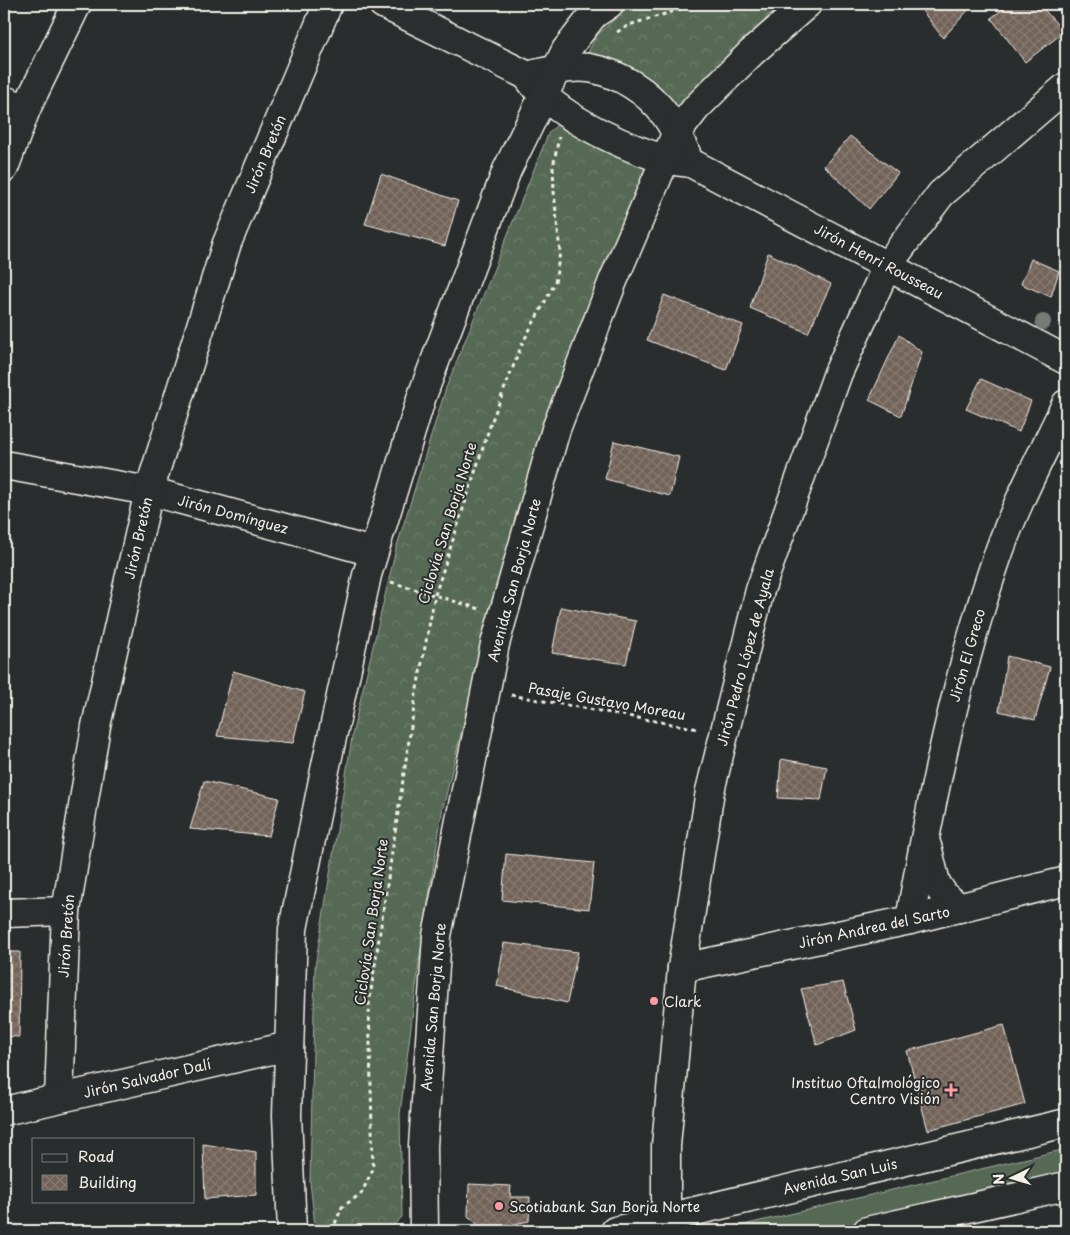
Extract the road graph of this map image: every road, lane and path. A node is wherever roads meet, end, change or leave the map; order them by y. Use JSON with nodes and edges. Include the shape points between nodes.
{"nodes":[{"id":1,"x":78,"y":4,"type":"edge"},
{"id":2,"x":328,"y":4,"type":"edge"},
{"id":3,"x":383,"y":4,"type":"edge"},
{"id":4,"x":688,"y":4,"type":"edge"},
{"id":5,"x":807,"y":4,"type":"edge"},
{"id":6,"x":601,"y":7,"type":"edge"},
{"id":7,"x":612,"y":35,"type":"dead end"},
{"id":8,"x":556,"y":70,"type":"junction"},
{"id":9,"x":535,"y":85,"type":"junction"},
{"id":10,"x":1066,"y":87,"type":"edge"},
{"id":11,"x":15,"y":104,"type":"edge"},
{"id":12,"x":569,"y":114,"type":"junction"},
{"id":13,"x":676,"y":134,"type":"junction"},
{"id":14,"x":679,"y":161,"type":"junction"},
{"id":15,"x":4,"y":168,"type":"edge"},
{"id":16,"x":887,"y":266,"type":"junction"},
{"id":17,"x":1066,"y":360,"type":"edge"},
{"id":18,"x":1066,"y":404,"type":"edge"},
{"id":19,"x":4,"y":464,"type":"edge"},
{"id":20,"x":149,"y":491,"type":"junction"},
{"id":21,"x":370,"y":563,"type":"junction"},
{"id":22,"x":435,"y":595,"type":"junction"},
{"id":23,"x":503,"y":615,"type":"junction"},
{"id":24,"x":486,"y":691,"type":"junction"},
{"id":25,"x":725,"y":733,"type":"junction"},
{"id":26,"x":925,"y":835,"type":"junction"},
{"id":27,"x":1066,"y":881,"type":"edge"},
{"id":28,"x":960,"y":908,"type":"junction"},
{"id":29,"x":66,"y":911,"type":"junction"},
{"id":30,"x":4,"y":913,"type":"edge"},
{"id":31,"x":910,"y":920,"type":"junction"},
{"id":32,"x":682,"y":968,"type":"junction"},
{"id":33,"x":289,"y":1046,"type":"junction"},
{"id":34,"x":59,"y":1098,"type":"junction"},
{"id":35,"x":4,"y":1111,"type":"edge"},
{"id":36,"x":1066,"y":1123,"type":"edge"},
{"id":37,"x":1066,"y":1186,"type":"edge"},
{"id":38,"x":423,"y":1195,"type":"junction"},
{"id":39,"x":291,"y":1219,"type":"edge"},
{"id":40,"x":666,"y":1224,"type":"edge"},
{"id":41,"x":306,"y":1231,"type":"edge"},
{"id":42,"x":332,"y":1231,"type":"edge"},
{"id":43,"x":408,"y":1231,"type":"edge"},
{"id":44,"x":424,"y":1231,"type":"edge"},
{"id":45,"x":615,"y":1231,"type":"edge"},
{"id":46,"x":867,"y":1231,"type":"edge"}],
"edges":[{"from":1,"to":11,"type":"street"},
{"from":2,"to":20,"type":"street","name":"Jirón Bretón","via":[[227,243]]},
{"from":3,"to":9,"type":"street","name":"Jirón Henri Rousseau"},
{"from":4,"to":7,"type":"path","via":[[629,24]]},
{"from":5,"to":13,"type":"street","name":"Avenida San Borja Norte","via":[[751,53],[696,108]]},
{"from":6,"to":8,"type":"street","via":[[570,44]]},
{"from":8,"to":9,"type":"street"},
{"from":8,"to":13,"type":"street","via":[[588,68],[633,85],[652,99]]},
{"from":9,"to":12,"type":"street","name":"Jirón Henri Rousseau"},
{"from":9,"to":21,"type":"street","via":[[507,170],[422,396]]},
{"from":10,"to":16,"type":"street","name":"Jirón Pedro López de Ayala","via":[[941,194]]},
{"from":11,"to":15,"type":"street"},
{"from":12,"to":14,"type":"street","name":"Jirón Henri Rousseau","via":[[638,150]]},
{"from":12,"to":22,"type":"path","name":"Ciclovía San Borja Norte","via":[[559,135],[553,167],[560,252],[555,283],[522,344],[491,423]]},
{"from":13,"to":14,"type":"street","name":"Avenida San Borja Norte"},
{"from":14,"to":16,"type":"street","name":"Jirón Henri Rousseau"},
{"from":14,"to":23,"type":"street","name":"Avenida San Borja Norte","via":[[613,281],[556,429]]},
{"from":16,"to":17,"type":"street","name":"Jirón Henri Rousseau"},
{"from":16,"to":25,"type":"street","name":"Jirón Pedro López de Ayala","via":[[838,373],[760,590]]},
{"from":18,"to":26,"type":"street","name":"Jirón El Greco","via":[[1020,502],[982,603],[953,706]]},
{"from":19,"to":20,"type":"street","name":"Jirón Domínguez"},
{"from":20,"to":21,"type":"street","name":"Jirón Domínguez"},
{"from":20,"to":29,"type":"street","name":"Jirón Bretón","via":[[96,726]]},
{"from":21,"to":22,"type":"path"},
{"from":21,"to":33,"type":"street","via":[[293,929]]},
{"from":22,"to":23,"type":"path"},
{"from":22,"to":42,"type":"path","name":"Ciclovía San Borja Norte","via":[[416,694],[369,1004],[373,1169],[361,1194],[342,1207]]},
{"from":23,"to":24,"type":"street","name":"Avenida San Borja Norte"},
{"from":24,"to":25,"type":"path","name":"Pasaje Gustavo Moreau"},
{"from":24,"to":38,"type":"street","name":"Avenida San Borja Norte","via":[[437,936],[422,1146]]},
{"from":25,"to":32,"type":"street","name":"Jirón Pedro López de Ayala","via":[[710,790]]},
{"from":26,"to":28,"type":"street","via":[[936,883],[944,895]]},
{"from":26,"to":31,"type":"street","name":"Jirón El Greco"},
{"from":27,"to":28,"type":"street","name":"Jirón Andrea del Sarto"},
{"from":28,"to":31,"type":"street","name":"Jirón Andrea del Sarto"},
{"from":29,"to":30,"type":"street"},
{"from":29,"to":34,"type":"street","name":"Jirón Bretón"},
{"from":31,"to":32,"type":"street","name":"Jirón Andrea del Sarto"},
{"from":32,"to":40,"type":"street","name":"Jirón Pedro López de Ayala","via":[[666,1146]]},
{"from":33,"to":34,"type":"street","name":"Jirón Salvador Dalí"},
{"from":33,"to":39,"type":"street","via":[[287,1115]]},
{"from":34,"to":35,"type":"street","name":"Jirón Salvador Dalí"},
{"from":36,"to":40,"type":"street","name":"Avenida San Luis"},
{"from":37,"to":46,"type":"street"},
{"from":38,"to":43,"type":"street","via":[[415,1221]]},
{"from":38,"to":44,"type":"street","name":"Avenida San Borja Norte"},
{"from":39,"to":41,"type":"street"},
{"from":40,"to":45,"type":"street","name":"Avenida San Luis"}]}
